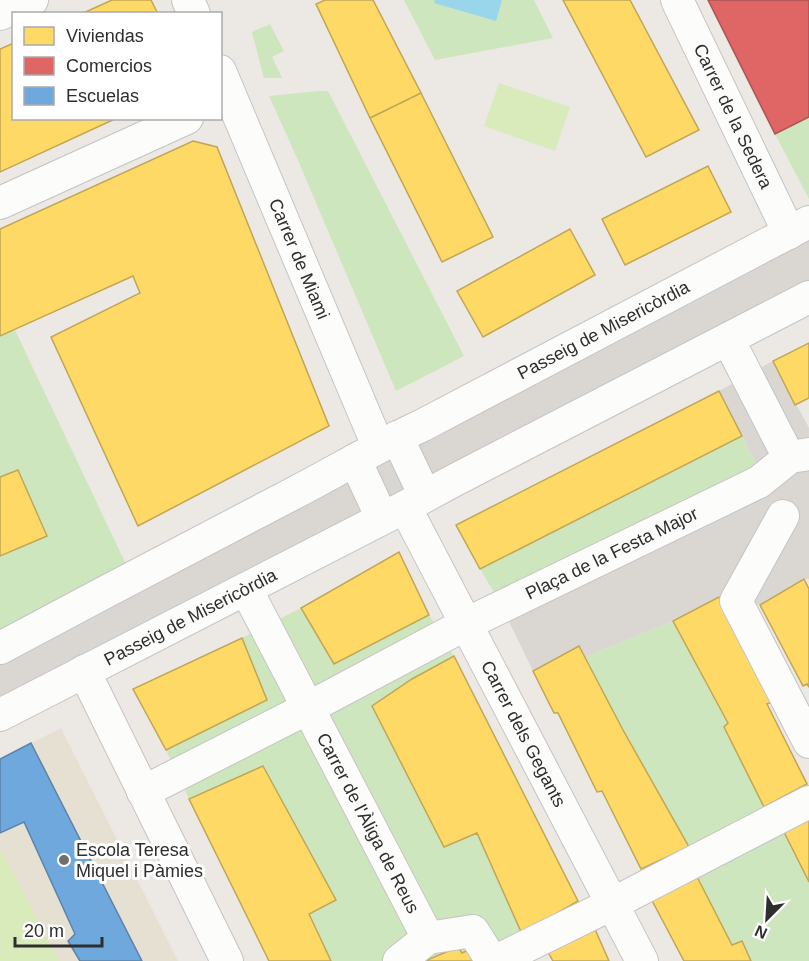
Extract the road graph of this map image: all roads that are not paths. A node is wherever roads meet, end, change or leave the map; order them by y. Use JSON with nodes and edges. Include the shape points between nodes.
{"nodes":[{"id":1,"x":32,"y":0,"type":"edge"},
{"id":2,"x":677,"y":0,"type":"edge"},
{"id":3,"x":0,"y":14,"type":"edge"},
{"id":4,"x":224,"y":91,"type":"edge"},
{"id":5,"x":183,"y":120,"type":"edge"},
{"id":6,"x":0,"y":203,"type":"edge"},
{"id":7,"x":799,"y":228,"type":"edge"},
{"id":8,"x":809,"y":297,"type":"edge"},
{"id":9,"x":728,"y":339,"type":"junction"},
{"id":10,"x":377,"y":448,"type":"junction"},
{"id":11,"x":800,"y":455,"type":"edge"},
{"id":12,"x":759,"y":482,"type":"junction"},
{"id":13,"x":404,"y":507,"type":"junction"},
{"id":14,"x":796,"y":516,"type":"edge"},
{"id":15,"x":246,"y":589,"type":"junction"},
{"id":16,"x":466,"y":624,"type":"junction"},
{"id":17,"x":0,"y":648,"type":"edge"},
{"id":18,"x":84,"y":671,"type":"junction"},
{"id":19,"x":308,"y":708,"type":"junction"},
{"id":20,"x":0,"y":715,"type":"edge"},
{"id":21,"x":809,"y":742,"type":"edge"},
{"id":22,"x":143,"y":792,"type":"junction"},
{"id":23,"x":809,"y":802,"type":"edge"},
{"id":24,"x":612,"y":904,"type":"junction"},
{"id":25,"x":428,"y":938,"type":"junction"},
{"id":26,"x":227,"y":961,"type":"edge"},
{"id":27,"x":399,"y":961,"type":"edge"},
{"id":28,"x":494,"y":961,"type":"edge"},
{"id":29,"x":642,"y":961,"type":"edge"}],
"edges":[{"from":1,"to":3,"type":"street"},
{"from":2,"to":7,"type":"street","name":"Carrer de la Sedera"},
{"from":4,"to":10,"type":"street","name":"Carrer de Miami"},
{"from":5,"to":6,"type":"street"},
{"from":7,"to":10,"type":"street","name":"Passeig de Misericòrdia"},
{"from":8,"to":9,"type":"street","name":"Passeig de Misericòrdia"},
{"from":9,"to":11,"type":"street","name":"Plaça de la Festa Major","via":[[785,450]]},
{"from":9,"to":13,"type":"street","name":"Passeig de Misericòrdia"},
{"from":10,"to":13,"type":"street"},
{"from":10,"to":13,"type":"street"},
{"from":10,"to":17,"type":"street","name":"Passeig de Misericòrdia"},
{"from":11,"to":12,"type":"street","name":"Plaça de la Festa Major"},
{"from":12,"to":14,"type":"street","via":[[769,500]]},
{"from":12,"to":16,"type":"street","name":"Plaça de la Festa Major"},
{"from":13,"to":15,"type":"street","name":"Passeig de Misericòrdia"},
{"from":13,"to":16,"type":"street","name":"Carrer dels Gegants"},
{"from":14,"to":21,"type":"street","via":[[736,601]]},
{"from":15,"to":18,"type":"street","name":"Passeig de Misericòrdia"},
{"from":15,"to":19,"type":"street","name":"Carrer de l'Àliga de Reus"},
{"from":16,"to":19,"type":"street"},
{"from":16,"to":24,"type":"street","name":"Carrer dels Gegants"},
{"from":18,"to":20,"type":"street","name":"Passeig de Misericòrdia"},
{"from":18,"to":22,"type":"street"},
{"from":19,"to":22,"type":"street"},
{"from":19,"to":25,"type":"street","name":"Carrer de l'Àliga de Reus"},
{"from":22,"to":26,"type":"street"},
{"from":23,"to":24,"type":"street"},
{"from":24,"to":28,"type":"street"},
{"from":24,"to":29,"type":"street","name":"Carrer dels Gegants"},
{"from":25,"to":27,"type":"street"},
{"from":25,"to":28,"type":"street","via":[[472,931]]}]}
